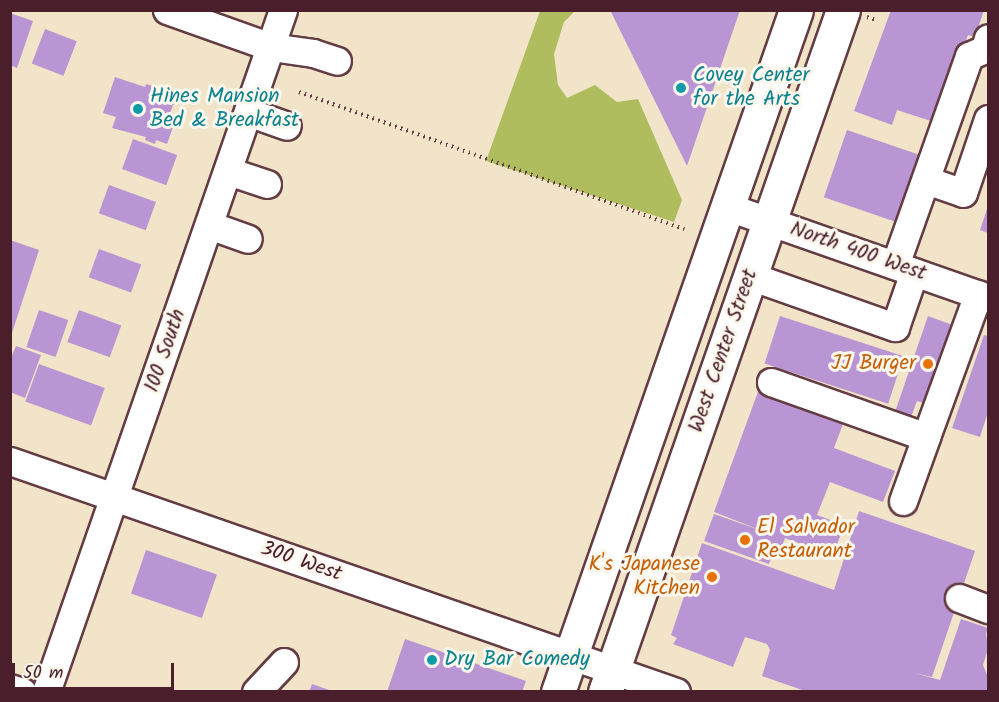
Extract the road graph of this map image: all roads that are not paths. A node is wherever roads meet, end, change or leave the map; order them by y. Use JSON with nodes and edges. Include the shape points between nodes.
{"nodes":[{"id":1,"x":167,"y":10,"type":"edge"},
{"id":2,"x":283,"y":10,"type":"edge"},
{"id":3,"x":796,"y":10,"type":"edge"},
{"id":4,"x":843,"y":10,"type":"edge"},
{"id":5,"x":988,"y":38,"type":"edge"},
{"id":6,"x":271,"y":46,"type":"junction"},
{"id":7,"x":337,"y":61,"type":"dead end"},
{"id":8,"x":248,"y":112,"type":"junction"},
{"id":9,"x":988,"y":119,"type":"edge"},
{"id":10,"x":287,"y":126,"type":"dead end"},
{"id":11,"x":228,"y":171,"type":"junction"},
{"id":12,"x":926,"y":180,"type":"junction"},
{"id":13,"x":267,"y":184,"type":"dead end"},
{"id":14,"x":728,"y":207,"type":"junction"},
{"id":15,"x":770,"y":221,"type":"junction"},
{"id":16,"x":209,"y":225,"type":"junction"},
{"id":17,"x":248,"y":239,"type":"dead end"},
{"id":18,"x":905,"y":268,"type":"junction"},
{"id":19,"x":750,"y":276,"type":"junction"},
{"id":20,"x":983,"y":296,"type":"edge"},
{"id":21,"x":771,"y":382,"type":"dead end"},
{"id":22,"x":926,"y":437,"type":"junction"},
{"id":23,"x":10,"y":461,"type":"edge"},
{"id":24,"x":115,"y":498,"type":"junction"},
{"id":25,"x":903,"y":501,"type":"dead end"},
{"id":26,"x":959,"y":598,"type":"dead end"},
{"id":27,"x":988,"y":609,"type":"edge"},
{"id":28,"x":284,"y":662,"type":"dead end"},
{"id":29,"x":595,"y":669,"type":"edge"},
{"id":30,"x":10,"y":688,"type":"edge"},
{"id":31,"x":22,"y":692,"type":"edge"},
{"id":32,"x":46,"y":692,"type":"edge"},
{"id":33,"x":256,"y":692,"type":"edge"},
{"id":34,"x":558,"y":692,"type":"edge"},
{"id":35,"x":676,"y":692,"type":"edge"}],
"edges":[{"from":1,"to":6,"type":"street"},
{"from":2,"to":6,"type":"street","name":"100 South"},
{"from":3,"to":14,"type":"main road","name":"West Center Street"},
{"from":4,"to":15,"type":"main road","name":"West Center Street"},
{"from":5,"to":12,"type":"street","via":[[985,49],[969,56]]},
{"from":6,"to":7,"type":"street","via":[[313,52]]},
{"from":6,"to":8,"type":"street","name":"100 South"},
{"from":8,"to":10,"type":"street"},
{"from":8,"to":11,"type":"street","name":"100 South"},
{"from":9,"to":12,"type":"street","via":[[963,193]]},
{"from":11,"to":13,"type":"street"},
{"from":11,"to":16,"type":"street","name":"100 South"},
{"from":12,"to":18,"type":"street"},
{"from":14,"to":15,"type":"street","name":"North 400 West"},
{"from":14,"to":29,"type":"main road","name":"West Center Street"},
{"from":15,"to":18,"type":"street","name":"North 400 West"},
{"from":15,"to":19,"type":"main road","name":"West Center Street"},
{"from":16,"to":17,"type":"street"},
{"from":16,"to":24,"type":"street","name":"100 South"},
{"from":18,"to":19,"type":"street","via":[[895,327]]},
{"from":18,"to":20,"type":"street","name":"North 400 West"},
{"from":19,"to":29,"type":"main road","name":"West Center Street"},
{"from":20,"to":22,"type":"street"},
{"from":21,"to":22,"type":"street"},
{"from":22,"to":25,"type":"street"},
{"from":23,"to":24,"type":"street","name":"300 West"},
{"from":24,"to":29,"type":"street","name":"300 West"},
{"from":24,"to":32,"type":"street","name":"100 South"},
{"from":26,"to":27,"type":"street"},
{"from":28,"to":33,"type":"street"},
{"from":29,"to":34,"type":"main road","name":"West Center Street"},
{"from":29,"to":35,"type":"street","name":"300 West"},
{"from":30,"to":31,"type":"street"}]}
